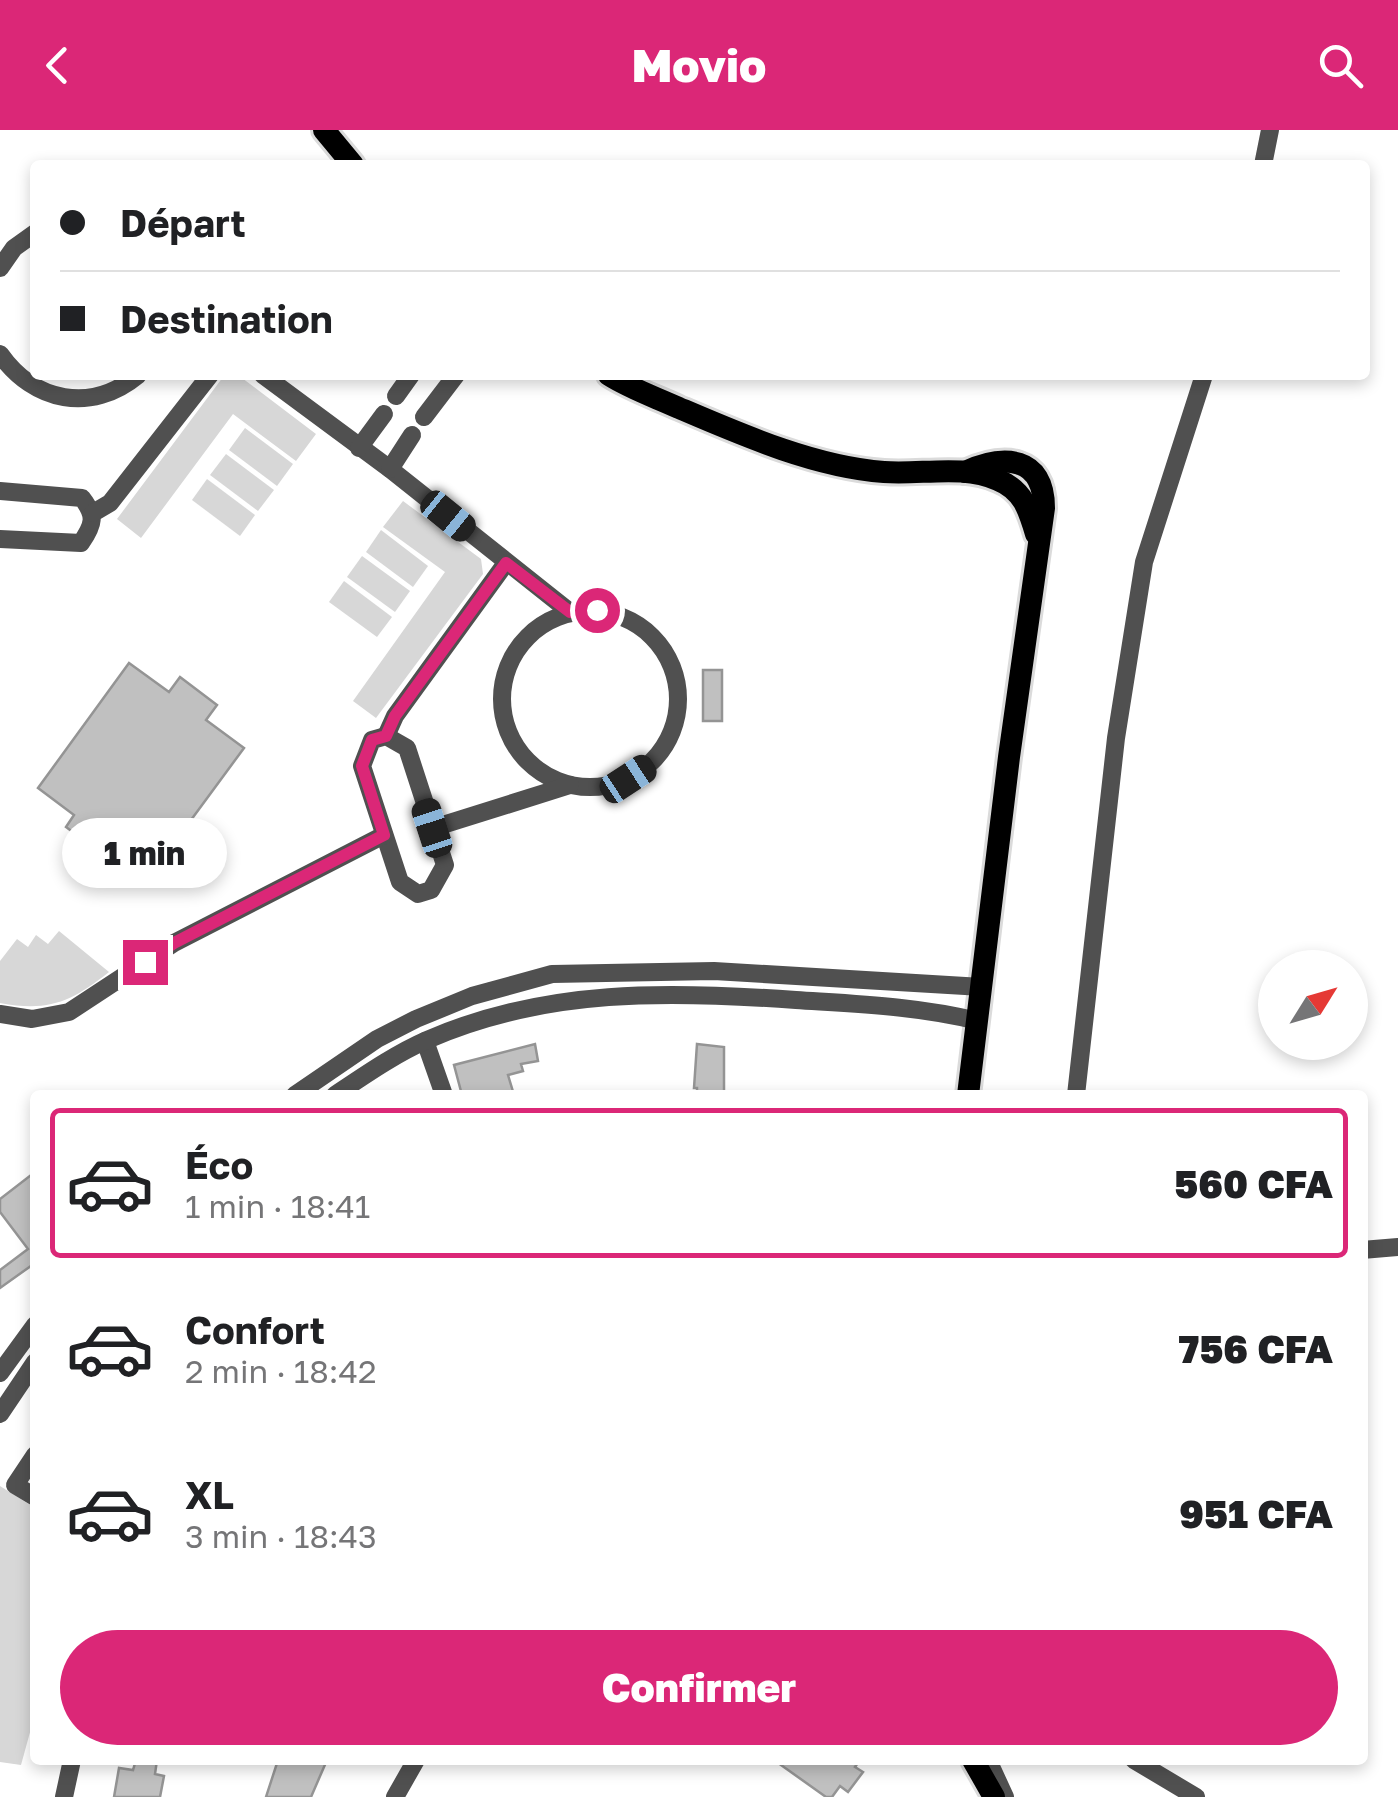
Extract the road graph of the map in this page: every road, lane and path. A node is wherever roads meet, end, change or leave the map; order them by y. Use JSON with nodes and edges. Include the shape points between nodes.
{"nodes":[{"id":1,"x":324,"y":130,"type":"edge"},
{"id":2,"x":1270,"y":130,"type":"edge"},
{"id":3,"x":348,"y":160,"type":"edge"},
{"id":4,"x":1264,"y":160,"type":"edge"},
{"id":5,"x":30,"y":237,"type":"edge"},
{"id":6,"x":0,"y":268,"type":"edge"},
{"id":7,"x":0,"y":354,"type":"edge"},
{"id":8,"x":131,"y":380,"type":"edge"},
{"id":9,"x":206,"y":380,"type":"edge"},
{"id":10,"x":270,"y":380,"type":"edge"},
{"id":11,"x":407,"y":380,"type":"edge"},
{"id":12,"x":452,"y":380,"type":"edge"},
{"id":13,"x":620,"y":380,"type":"edge"},
{"id":14,"x":1202,"y":380,"type":"edge"},
{"id":15,"x":396,"y":396,"type":"dead end"},
{"id":16,"x":384,"y":414,"type":"dead end"},
{"id":17,"x":424,"y":417,"type":"dead end"},
{"id":18,"x":412,"y":434,"type":"dead end"},
{"id":19,"x":360,"y":448,"type":"junction"},
{"id":20,"x":390,"y":469,"type":"junction"},
{"id":21,"x":0,"y":491,"type":"edge"},
{"id":22,"x":93,"y":513,"type":"junction"},
{"id":23,"x":0,"y":539,"type":"edge"},
{"id":24,"x":506,"y":563,"type":"junction"},
{"id":25,"x":570,"y":612,"type":"junction"},
{"id":26,"x":386,"y":736,"type":"junction"},
{"id":27,"x":571,"y":785,"type":"junction"},
{"id":28,"x":432,"y":828,"type":"junction"},
{"id":29,"x":384,"y":835,"type":"junction"},
{"id":30,"x":982,"y":988,"type":"junction"},
{"id":31,"x":0,"y":1014,"type":"edge"},
{"id":32,"x":978,"y":1020,"type":"junction"},
{"id":33,"x":426,"y":1041,"type":"junction"},
{"id":34,"x":302,"y":1090,"type":"edge"},
{"id":35,"x":343,"y":1090,"type":"edge"},
{"id":36,"x":442,"y":1090,"type":"edge"},
{"id":37,"x":969,"y":1090,"type":"edge"},
{"id":38,"x":1077,"y":1090,"type":"edge"},
{"id":39,"x":1398,"y":1247,"type":"edge"},
{"id":40,"x":1368,"y":1250,"type":"edge"},
{"id":41,"x":30,"y":1332,"type":"edge"},
{"id":42,"x":30,"y":1369,"type":"edge"},
{"id":43,"x":0,"y":1374,"type":"edge"},
{"id":44,"x":0,"y":1414,"type":"edge"},
{"id":45,"x":30,"y":1462,"type":"edge"},
{"id":46,"x":30,"y":1494,"type":"edge"},
{"id":47,"x":71,"y":1765,"type":"edge"},
{"id":48,"x":413,"y":1765,"type":"edge"},
{"id":49,"x":976,"y":1765,"type":"edge"},
{"id":50,"x":990,"y":1765,"type":"edge"},
{"id":51,"x":1142,"y":1765,"type":"edge"},
{"id":52,"x":64,"y":1797,"type":"edge"},
{"id":53,"x":395,"y":1797,"type":"edge"},
{"id":54,"x":994,"y":1797,"type":"edge"},
{"id":55,"x":1006,"y":1797,"type":"edge"},
{"id":56,"x":1196,"y":1797,"type":"edge"}],
"edges":[{"from":1,"to":3,"type":"main road"},
{"from":2,"to":4,"type":"street"},
{"from":5,"to":6,"type":"street"},
{"from":7,"to":8,"type":"street","via":[[21,379],[58,397],[97,397]]},
{"from":9,"to":22,"type":"street","via":[[110,503]]},
{"from":10,"to":19,"type":"street"},
{"from":11,"to":15,"type":"street"},
{"from":12,"to":17,"type":"street"},
{"from":13,"to":30,"type":"main road","via":[[794,453],[882,472],[966,472],[1004,460],[1032,472],[1044,494]]},
{"from":14,"to":38,"type":"street","via":[[1144,562],[1116,738]]},
{"from":16,"to":19,"type":"street"},
{"from":18,"to":20,"type":"street"},
{"from":19,"to":20,"type":"street"},
{"from":20,"to":24,"type":"street"},
{"from":21,"to":22,"type":"street","via":[[82,498]]},
{"from":22,"to":23,"type":"street","via":[[80,543]]},
{"from":24,"to":25,"type":"street"},
{"from":24,"to":26,"type":"street"},
{"from":25,"to":27,"type":"street","via":[[541,624],[516,649],[502,684],[502,706],[523,757]]},
{"from":25,"to":27,"type":"street","via":[[610,613],[641,627],[668,658],[678,688],[669,739],[648,766],[610,785]]},
{"from":26,"to":28,"type":"street","via":[[407,748]]},
{"from":26,"to":29,"type":"street","via":[[372,740],[362,766]]},
{"from":27,"to":28,"type":"street"},
{"from":28,"to":29,"type":"street","via":[[445,865],[431,890],[418,894],[400,882]]},
{"from":29,"to":31,"type":"street","via":[[174,943],[70,1012],[32,1019]]},
{"from":30,"to":32,"type":"main road"},
{"from":30,"to":34,"type":"street","via":[[714,971],[552,974],[416,1019]]},
{"from":32,"to":33,"type":"street","via":[[896,1006],[625,994],[536,1005]]},
{"from":32,"to":37,"type":"main road"},
{"from":33,"to":35,"type":"street"},
{"from":33,"to":36,"type":"street"},
{"from":39,"to":40,"type":"street"},
{"from":41,"to":43,"type":"street"},
{"from":42,"to":44,"type":"street"},
{"from":45,"to":46,"type":"street","via":[[15,1484]]},
{"from":47,"to":52,"type":"street"},
{"from":48,"to":53,"type":"street"},
{"from":49,"to":54,"type":"main road"},
{"from":50,"to":55,"type":"street"},
{"from":51,"to":56,"type":"street"}]}
